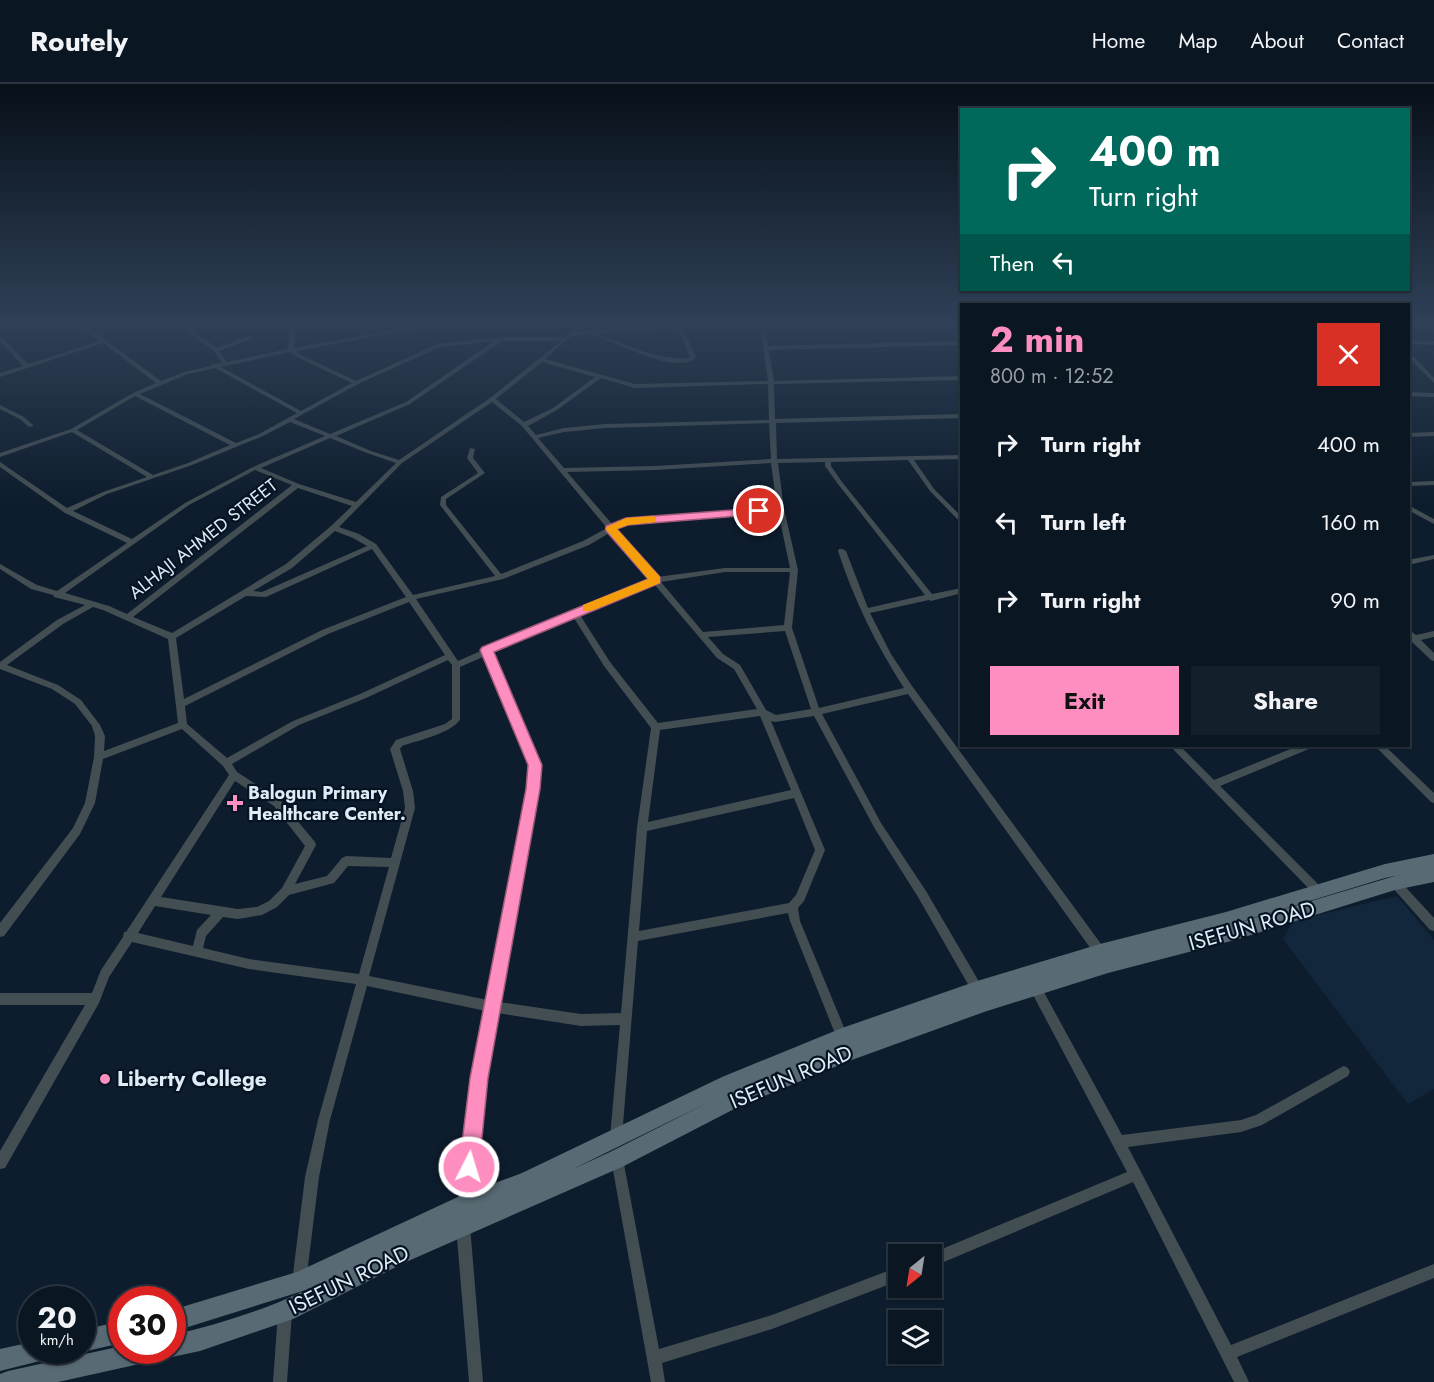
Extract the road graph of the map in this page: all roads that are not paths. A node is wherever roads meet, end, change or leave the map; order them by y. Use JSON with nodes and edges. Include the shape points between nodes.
{"nodes":[{"id":1,"x":158,"y":383,"type":"edge"},
{"id":2,"x":245,"y":383,"type":"edge"},
{"id":3,"x":355,"y":383,"type":"edge"},
{"id":4,"x":438,"y":383,"type":"edge"},
{"id":5,"x":513,"y":383,"type":"edge"},
{"id":6,"x":591,"y":383,"type":"edge"},
{"id":7,"x":623,"y":383,"type":"edge"},
{"id":8,"x":771,"y":383,"type":"junction"},
{"id":9,"x":787,"y":383,"type":"edge"},
{"id":10,"x":135,"y":394,"type":"junction"},
{"id":11,"x":1410,"y":394,"type":"edge"},
{"id":12,"x":1434,"y":395,"type":"edge"},
{"id":13,"x":492,"y":399,"type":"junction"},
{"id":14,"x":0,"y":407,"type":"edge"},
{"id":15,"x":300,"y":413,"type":"junction"},
{"id":16,"x":960,"y":416,"type":"edge"},
{"id":17,"x":291,"y":420,"type":"junction"},
{"id":18,"x":771,"y":421,"type":"junction"},
{"id":19,"x":524,"y":424,"type":"junction"},
{"id":20,"x":31,"y":426,"type":"dead end"},
{"id":21,"x":73,"y":429,"type":"junction"},
{"id":22,"x":1434,"y":434,"type":"edge"},
{"id":23,"x":1410,"y":435,"type":"edge"},
{"id":24,"x":331,"y":437,"type":"junction"},
{"id":25,"x":534,"y":437,"type":"junction"},
{"id":26,"x":236,"y":446,"type":"junction"},
{"id":27,"x":472,"y":449,"type":"dead end"},
{"id":28,"x":0,"y":455,"type":"edge"},
{"id":29,"x":960,"y":457,"type":"edge"},
{"id":30,"x":911,"y":460,"type":"junction"},
{"id":31,"x":774,"y":461,"type":"junction"},
{"id":32,"x":828,"y":461,"type":"junction"},
{"id":33,"x":400,"y":462,"type":"junction"},
{"id":34,"x":0,"y":464,"type":"edge"},
{"id":35,"x":255,"y":468,"type":"junction"},
{"id":36,"x":564,"y":470,"type":"junction"},
{"id":37,"x":152,"y":477,"type":"junction"},
{"id":38,"x":1434,"y":483,"type":"edge"},
{"id":39,"x":1410,"y":484,"type":"edge"},
{"id":40,"x":297,"y":485,"type":"junction"},
{"id":41,"x":357,"y":505,"type":"junction"},
{"id":42,"x":1410,"y":508,"type":"edge"},
{"id":43,"x":781,"y":510,"type":"junction"},
{"id":44,"x":67,"y":511,"type":"junction"},
{"id":45,"x":960,"y":520,"type":"edge"},
{"id":46,"x":1434,"y":522,"type":"edge"},
{"id":47,"x":334,"y":528,"type":"junction"},
{"id":48,"x":610,"y":528,"type":"junction"},
{"id":49,"x":131,"y":542,"type":"junction"},
{"id":50,"x":373,"y":546,"type":"junction"},
{"id":51,"x":842,"y":551,"type":"dead end"},
{"id":52,"x":1434,"y":557,"type":"edge"},
{"id":53,"x":1410,"y":563,"type":"edge"},
{"id":54,"x":0,"y":566,"type":"edge"},
{"id":55,"x":794,"y":570,"type":"junction"},
{"id":56,"x":500,"y":577,"type":"junction"},
{"id":57,"x":656,"y":580,"type":"junction"},
{"id":58,"x":960,"y":591,"type":"edge"},
{"id":59,"x":246,"y":593,"type":"junction"},
{"id":60,"x":57,"y":595,"type":"junction"},
{"id":61,"x":411,"y":598,"type":"junction"},
{"id":62,"x":931,"y":598,"type":"junction"},
{"id":63,"x":92,"y":604,"type":"junction"},
{"id":64,"x":866,"y":611,"type":"junction"},
{"id":65,"x":575,"y":613,"type":"junction"},
{"id":66,"x":128,"y":617,"type":"junction"},
{"id":67,"x":788,"y":627,"type":"junction"},
{"id":68,"x":1434,"y":634,"type":"edge"},
{"id":69,"x":701,"y":635,"type":"junction"},
{"id":70,"x":1411,"y":635,"type":"edge"},
{"id":71,"x":172,"y":637,"type":"junction"},
{"id":72,"x":487,"y":650,"type":"junction"},
{"id":73,"x":450,"y":656,"type":"junction"},
{"id":74,"x":1434,"y":658,"type":"edge"},
{"id":75,"x":456,"y":665,"type":"junction"},
{"id":76,"x":0,"y":666,"type":"edge"},
{"id":77,"x":910,"y":690,"type":"junction"},
{"id":78,"x":180,"y":705,"type":"junction"},
{"id":79,"x":763,"y":712,"type":"junction"},
{"id":80,"x":816,"y":712,"type":"junction"},
{"id":81,"x":183,"y":725,"type":"junction"},
{"id":82,"x":656,"y":727,"type":"junction"},
{"id":83,"x":1176,"y":747,"type":"edge"},
{"id":84,"x":1304,"y":747,"type":"edge"},
{"id":85,"x":1381,"y":747,"type":"edge"},
{"id":86,"x":99,"y":757,"type":"junction"},
{"id":87,"x":226,"y":763,"type":"junction"},
{"id":88,"x":234,"y":775,"type":"junction"},
{"id":89,"x":1214,"y":784,"type":"junction"},
{"id":90,"x":797,"y":793,"type":"junction"},
{"id":91,"x":1434,"y":799,"type":"edge"},
{"id":92,"x":642,"y":828,"type":"junction"},
{"id":93,"x":1434,"y":861,"type":"edge"},
{"id":94,"x":394,"y":863,"type":"junction"},
{"id":95,"x":1434,"y":875,"type":"edge"},
{"id":96,"x":1395,"y":883,"type":"junction"},
{"id":97,"x":286,"y":891,"type":"junction"},
{"id":98,"x":1319,"y":892,"type":"junction"},
{"id":99,"x":152,"y":901,"type":"junction"},
{"id":100,"x":792,"y":907,"type":"junction"},
{"id":101,"x":221,"y":911,"type":"junction"},
{"id":102,"x":1434,"y":926,"type":"edge"},
{"id":103,"x":0,"y":932,"type":"edge"},
{"id":104,"x":128,"y":936,"type":"junction"},
{"id":105,"x":634,"y":937,"type":"junction"},
{"id":106,"x":197,"y":952,"type":"junction"},
{"id":107,"x":1100,"y":952,"type":"junction"},
{"id":108,"x":363,"y":980,"type":"junction"},
{"id":109,"x":976,"y":989,"type":"junction"},
{"id":110,"x":1036,"y":989,"type":"junction"},
{"id":111,"x":0,"y":999,"type":"edge"},
{"id":112,"x":95,"y":999,"type":"junction"},
{"id":113,"x":493,"y":1007,"type":"junction"},
{"id":114,"x":624,"y":1019,"type":"junction"},
{"id":115,"x":843,"y":1037,"type":"junction"},
{"id":116,"x":1344,"y":1072,"type":"dead end"},
{"id":117,"x":616,"y":1137,"type":"junction"},
{"id":118,"x":1119,"y":1142,"type":"junction"},
{"id":119,"x":618,"y":1159,"type":"junction"},
{"id":120,"x":0,"y":1163,"type":"edge"},
{"id":121,"x":1135,"y":1175,"type":"junction"},
{"id":122,"x":469,"y":1202,"type":"junction"},
{"id":123,"x":463,"y":1226,"type":"junction"},
{"id":124,"x":942,"y":1256,"type":"edge"},
{"id":125,"x":1434,"y":1271,"type":"edge"},
{"id":126,"x":888,"y":1278,"type":"edge"},
{"id":127,"x":299,"y":1282,"type":"junction"},
{"id":128,"x":285,"y":1311,"type":"junction"},
{"id":129,"x":186,"y":1317,"type":"edge"},
{"id":130,"x":186,"y":1343,"type":"edge"},
{"id":131,"x":1228,"y":1353,"type":"junction"},
{"id":132,"x":18,"y":1356,"type":"edge"},
{"id":133,"x":653,"y":1358,"type":"junction"},
{"id":134,"x":0,"y":1360,"type":"edge"},
{"id":135,"x":108,"y":1360,"type":"edge"},
{"id":136,"x":8,"y":1382,"type":"edge"},
{"id":137,"x":280,"y":1382,"type":"edge"},
{"id":138,"x":476,"y":1382,"type":"edge"},
{"id":139,"x":658,"y":1382,"type":"edge"},
{"id":140,"x":1242,"y":1382,"type":"edge"}],
"edges":[{"from":1,"to":10,"type":"street"},
{"from":2,"to":15,"type":"street"},
{"from":3,"to":15,"type":"street"},
{"from":4,"to":24,"type":"street","via":[[408,403]]},
{"from":5,"to":13,"type":"street"},
{"from":6,"to":19,"type":"street","via":[[555,409]]},
{"from":7,"to":8,"type":"street","via":[[635,386]]},
{"from":8,"to":9,"type":"street"},
{"from":8,"to":18,"type":"street"},
{"from":10,"to":21,"type":"street"},
{"from":10,"to":26,"type":"street"},
{"from":11,"to":12,"type":"street"},
{"from":13,"to":19,"type":"street"},
{"from":13,"to":33,"type":"street"},
{"from":14,"to":20,"type":"street"},
{"from":15,"to":17,"type":"street"},
{"from":16,"to":18,"type":"street"},
{"from":17,"to":24,"type":"street"},
{"from":17,"to":26,"type":"street"},
{"from":18,"to":25,"type":"street","via":[[605,426]]},
{"from":18,"to":31,"type":"street"},
{"from":19,"to":25,"type":"street"},
{"from":21,"to":28,"type":"street"},
{"from":21,"to":37,"type":"street"},
{"from":22,"to":23,"type":"street"},
{"from":24,"to":33,"type":"street"},
{"from":24,"to":35,"type":"street"},
{"from":25,"to":36,"type":"street"},
{"from":26,"to":37,"type":"street"},
{"from":27,"to":56,"type":"street","via":[[470,458],[482,473],[443,498],[443,505]]},
{"from":29,"to":30,"type":"street"},
{"from":30,"to":32,"type":"street"},
{"from":30,"to":45,"type":"street"},
{"from":31,"to":32,"type":"street"},
{"from":31,"to":36,"type":"street"},
{"from":31,"to":43,"type":"street"},
{"from":32,"to":62,"type":"street","via":[[840,483]]},
{"from":33,"to":41,"type":"street"},
{"from":34,"to":44,"type":"street"},
{"from":35,"to":40,"type":"street"},
{"from":35,"to":49,"type":"street","via":[[187,504]]},
{"from":36,"to":48,"type":"street"},
{"from":37,"to":44,"type":"street"},
{"from":38,"to":39,"type":"street"},
{"from":40,"to":41,"type":"street"},
{"from":40,"to":66,"type":"street","name":"ALHAJI AHMED STREET"},
{"from":41,"to":47,"type":"street"},
{"from":42,"to":46,"type":"street"},
{"from":43,"to":48,"type":"street","via":[[626,521]]},
{"from":43,"to":55,"type":"street"},
{"from":44,"to":49,"type":"street"},
{"from":47,"to":50,"type":"street"},
{"from":47,"to":59,"type":"street","via":[[289,566]]},
{"from":48,"to":56,"type":"street","via":[[586,543]]},
{"from":48,"to":57,"type":"street"},
{"from":49,"to":60,"type":"street"},
{"from":50,"to":59,"type":"street","via":[[263,596]]},
{"from":50,"to":61,"type":"street"},
{"from":51,"to":64,"type":"street"},
{"from":52,"to":53,"type":"street"},
{"from":54,"to":60,"type":"street","via":[[34,587]]},
{"from":55,"to":57,"type":"street","via":[[725,570]]},
{"from":55,"to":67,"type":"street"},
{"from":56,"to":61,"type":"street"},
{"from":57,"to":65,"type":"street"},
{"from":57,"to":69,"type":"street"},
{"from":58,"to":62,"type":"street"},
{"from":59,"to":71,"type":"street"},
{"from":60,"to":63,"type":"street"},
{"from":61,"to":73,"type":"street"},
{"from":61,"to":78,"type":"street","via":[[325,632]]},
{"from":62,"to":64,"type":"street"},
{"from":63,"to":66,"type":"street"},
{"from":63,"to":76,"type":"street"},
{"from":64,"to":77,"type":"street"},
{"from":65,"to":72,"type":"street"},
{"from":65,"to":82,"type":"street","via":[[607,664]]},
{"from":66,"to":71,"type":"street"},
{"from":67,"to":69,"type":"street"},
{"from":67,"to":80,"type":"street"},
{"from":68,"to":70,"type":"street"},
{"from":69,"to":79,"type":"street","via":[[720,656],[737,667]]},
{"from":70,"to":74,"type":"street"},
{"from":71,"to":78,"type":"street"},
{"from":72,"to":75,"type":"street"},
{"from":72,"to":113,"type":"street","via":[[535,765]]},
{"from":73,"to":75,"type":"street"},
{"from":73,"to":87,"type":"street","via":[[296,723]]},
{"from":75,"to":94,"type":"street","via":[[456,720],[399,743],[395,749],[410,808]]},
{"from":76,"to":86,"type":"street","via":[[55,687],[78,702],[96,725]]},
{"from":77,"to":80,"type":"street"},
{"from":77,"to":107,"type":"street","via":[[927,708],[941,733]]},
{"from":78,"to":81,"type":"street"},
{"from":79,"to":80,"type":"street","via":[[775,719]]},
{"from":79,"to":82,"type":"street"},
{"from":79,"to":90,"type":"street"},
{"from":80,"to":109,"type":"street","via":[[878,826]]},
{"from":81,"to":86,"type":"street"},
{"from":81,"to":87,"type":"street"},
{"from":82,"to":92,"type":"street"},
{"from":83,"to":89,"type":"street"},
{"from":84,"to":89,"type":"street"},
{"from":85,"to":91,"type":"street"},
{"from":86,"to":103,"type":"street","via":[[90,803],[77,831]]},
{"from":87,"to":88,"type":"street"},
{"from":88,"to":97,"type":"street","via":[[277,803],[311,845]]},
{"from":88,"to":99,"type":"street"},
{"from":89,"to":98,"type":"street"},
{"from":90,"to":92,"type":"street"},
{"from":90,"to":100,"type":"street","via":[[820,850],[800,898]]},
{"from":92,"to":105,"type":"street"},
{"from":93,"to":98,"type":"street","name":"ISEFUN ROAD","via":[[1385,871]]},
{"from":94,"to":97,"type":"street","via":[[346,861],[330,880]]},
{"from":94,"to":108,"type":"street"},
{"from":95,"to":96,"type":"street","name":"ISEFUN ROAD"},
{"from":96,"to":102,"type":"street"},
{"from":96,"to":110,"type":"street","name":"ISEFUN ROAD"},
{"from":97,"to":101,"type":"street","via":[[258,912]]},
{"from":98,"to":107,"type":"street","name":"ISEFUN ROAD"},
{"from":99,"to":101,"type":"street"},
{"from":99,"to":104,"type":"street"},
{"from":100,"to":105,"type":"street"},
{"from":100,"to":115,"type":"street"},
{"from":101,"to":106,"type":"street","via":[[201,934]]},
{"from":104,"to":106,"type":"street"},
{"from":104,"to":112,"type":"street"},
{"from":105,"to":114,"type":"street"},
{"from":106,"to":108,"type":"street","via":[[249,964]]},
{"from":107,"to":109,"type":"street","name":"ISEFUN ROAD"},
{"from":108,"to":113,"type":"street"},
{"from":108,"to":127,"type":"street","via":[[324,1120],[312,1177]]},
{"from":109,"to":115,"type":"street","name":"ISEFUN ROAD"},
{"from":110,"to":118,"type":"street"},
{"from":110,"to":119,"type":"street","name":"ISEFUN ROAD","via":[[984,1003],[849,1052],[734,1099]]},
{"from":111,"to":112,"type":"street"},
{"from":112,"to":120,"type":"street"},
{"from":113,"to":114,"type":"street","via":[[581,1020]]},
{"from":113,"to":122,"type":"street","via":[[474,1117]]},
{"from":114,"to":117,"type":"street"},
{"from":115,"to":117,"type":"street","name":"ISEFUN ROAD","via":[[728,1083]]},
{"from":116,"to":118,"type":"street","via":[[1249,1124]]},
{"from":117,"to":122,"type":"street","name":"ISEFUN ROAD","via":[[526,1181]]},
{"from":118,"to":121,"type":"street"},
{"from":119,"to":123,"type":"street","name":"ISEFUN ROAD"},
{"from":119,"to":133,"type":"street"},
{"from":121,"to":124,"type":"street"},
{"from":121,"to":131,"type":"street"},
{"from":122,"to":127,"type":"street","name":"ISEFUN ROAD"},
{"from":123,"to":128,"type":"street","name":"ISEFUN ROAD"},
{"from":123,"to":138,"type":"street"},
{"from":125,"to":131,"type":"street"},
{"from":126,"to":133,"type":"street","via":[[772,1322]]},
{"from":127,"to":129,"type":"street","name":"ISEFUN ROAD"},
{"from":128,"to":130,"type":"street","name":"ISEFUN ROAD"},
{"from":128,"to":137,"type":"street"},
{"from":131,"to":140,"type":"street"},
{"from":132,"to":134,"type":"street"},
{"from":133,"to":139,"type":"street"},
{"from":135,"to":136,"type":"street"}]}
